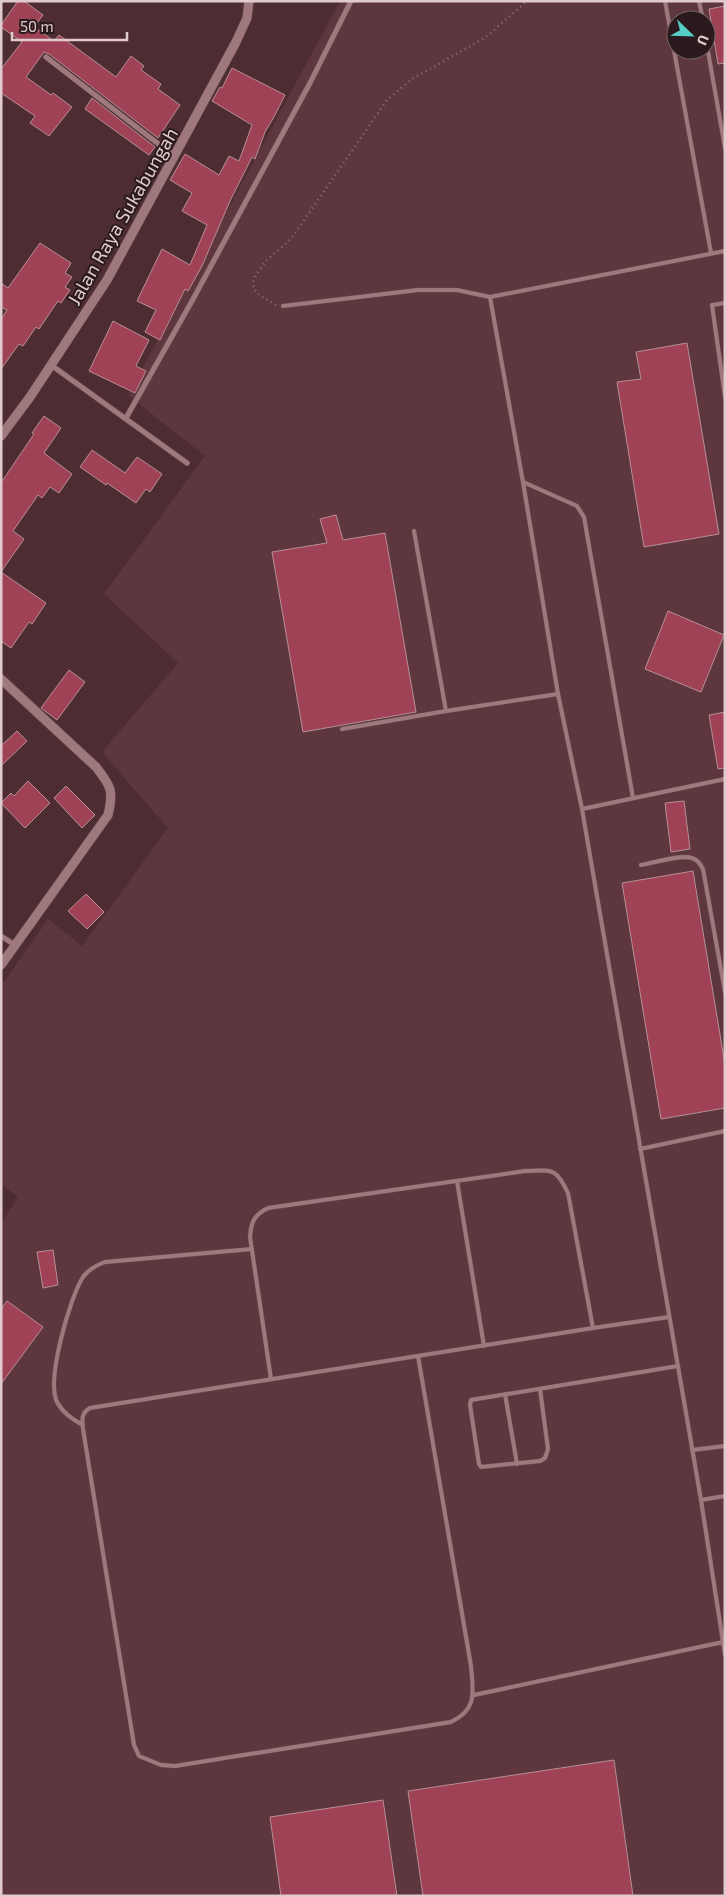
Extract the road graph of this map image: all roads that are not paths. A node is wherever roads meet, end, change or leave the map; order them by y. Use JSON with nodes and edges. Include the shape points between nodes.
{"nodes":[{"id":1,"x":249,"y":1,"type":"edge"},
{"id":2,"x":351,"y":1,"type":"edge"},
{"id":3,"x":665,"y":1,"type":"edge"},
{"id":4,"x":46,"y":57,"type":"dead end"},
{"id":5,"x":710,"y":60,"type":"edge"},
{"id":6,"x":725,"y":148,"type":"edge"},
{"id":7,"x":175,"y":157,"type":"junction"},
{"id":8,"x":725,"y":251,"type":"edge"},
{"id":9,"x":711,"y":254,"type":"junction"},
{"id":10,"x":490,"y":297,"type":"junction"},
{"id":11,"x":725,"y":303,"type":"edge"},
{"id":12,"x":283,"y":306,"type":"road end"},
{"id":13,"x":51,"y":365,"type":"junction"},
{"id":14,"x":725,"y":397,"type":"edge"},
{"id":15,"x":126,"y":418,"type":"junction"},
{"id":16,"x":1,"y":436,"type":"edge"},
{"id":17,"x":187,"y":463,"type":"dead end"},
{"id":18,"x":523,"y":482,"type":"junction"},
{"id":19,"x":414,"y":531,"type":"dead end"},
{"id":20,"x":1,"y":679,"type":"edge"},
{"id":21,"x":558,"y":694,"type":"junction"},
{"id":22,"x":446,"y":711,"type":"junction"},
{"id":23,"x":342,"y":729,"type":"dead end"},
{"id":24,"x":725,"y":780,"type":"edge"},
{"id":25,"x":633,"y":798,"type":"junction"},
{"id":26,"x":582,"y":809,"type":"junction"},
{"id":27,"x":641,"y":865,"type":"dead end"},
{"id":28,"x":1,"y":936,"type":"edge"},
{"id":29,"x":15,"y":945,"type":"junction"},
{"id":30,"x":2,"y":964,"type":"edge"},
{"id":31,"x":725,"y":992,"type":"edge"},
{"id":32,"x":725,"y":1131,"type":"edge"},
{"id":33,"x":640,"y":1149,"type":"junction"},
{"id":34,"x":457,"y":1181,"type":"junction"},
{"id":35,"x":252,"y":1249,"type":"junction"},
{"id":36,"x":669,"y":1316,"type":"junction"},
{"id":37,"x":592,"y":1328,"type":"junction"},
{"id":38,"x":484,"y":1346,"type":"junction"},
{"id":39,"x":418,"y":1356,"type":"junction"},
{"id":40,"x":678,"y":1366,"type":"junction"},
{"id":41,"x":272,"y":1379,"type":"junction"},
{"id":42,"x":540,"y":1389,"type":"junction"},
{"id":43,"x":505,"y":1394,"type":"junction"},
{"id":44,"x":82,"y":1425,"type":"junction"},
{"id":45,"x":725,"y":1446,"type":"edge"},
{"id":46,"x":692,"y":1450,"type":"junction"},
{"id":47,"x":517,"y":1464,"type":"junction"},
{"id":48,"x":725,"y":1496,"type":"edge"},
{"id":49,"x":701,"y":1500,"type":"junction"},
{"id":50,"x":723,"y":1642,"type":"junction"},
{"id":51,"x":725,"y":1655,"type":"edge"},
{"id":52,"x":474,"y":1695,"type":"junction"}],
"edges":[{"from":1,"to":7,"type":"street","name":"Jalan Raya Sukabungah","via":[[247,18],[236,42]]},
{"from":2,"to":15,"type":"street","via":[[310,83]]},
{"from":3,"to":9,"type":"lane"},
{"from":4,"to":7,"type":"street"},
{"from":5,"to":6,"type":"lane"},
{"from":7,"to":13,"type":"street","name":"Jalan Raya Sukabungah","via":[[107,280]]},
{"from":8,"to":9,"type":"lane"},
{"from":9,"to":10,"type":"lane"},
{"from":10,"to":12,"type":"lane","via":[[457,290],[418,290]]},
{"from":10,"to":18,"type":"lane"},
{"from":11,"to":14,"type":"lane","via":[[712,304]]},
{"from":13,"to":15,"type":"street"},
{"from":13,"to":16,"type":"street","name":"Jalan Raya Sukabungah"},
{"from":15,"to":17,"type":"street"},
{"from":18,"to":21,"type":"lane"},
{"from":18,"to":25,"type":"lane","via":[[577,506],[584,517]]},
{"from":19,"to":22,"type":"lane"},
{"from":20,"to":29,"type":"street","via":[[96,767],[108,782],[112,798],[108,815]]},
{"from":21,"to":22,"type":"lane"},
{"from":21,"to":26,"type":"lane"},
{"from":22,"to":23,"type":"lane"},
{"from":24,"to":25,"type":"lane"},
{"from":25,"to":26,"type":"lane"},
{"from":26,"to":33,"type":"lane"},
{"from":27,"to":31,"type":"lane","via":[[686,857],[700,862]]},
{"from":28,"to":29,"type":"street"},
{"from":29,"to":30,"type":"street"},
{"from":32,"to":33,"type":"lane"},
{"from":33,"to":36,"type":"lane"},
{"from":34,"to":35,"type":"lane","via":[[268,1208],[254,1218],[250,1231]]},
{"from":34,"to":37,"type":"lane","via":[[546,1170],[561,1178],[568,1193]]},
{"from":34,"to":38,"type":"lane"},
{"from":35,"to":41,"type":"lane"},
{"from":35,"to":44,"type":"lane","via":[[110,1261],[84,1275],[60,1339],[54,1372],[56,1401],[69,1417]]},
{"from":36,"to":37,"type":"lane"},
{"from":36,"to":40,"type":"lane"},
{"from":37,"to":38,"type":"lane"},
{"from":38,"to":39,"type":"lane"},
{"from":39,"to":41,"type":"lane"},
{"from":39,"to":52,"type":"lane"},
{"from":40,"to":42,"type":"lane"},
{"from":40,"to":46,"type":"lane"},
{"from":41,"to":44,"type":"lane","via":[[90,1408],[82,1417]]},
{"from":42,"to":43,"type":"lane"},
{"from":42,"to":47,"type":"lane","via":[[547,1455],[540,1461]]},
{"from":43,"to":47,"type":"lane"},
{"from":43,"to":47,"type":"lane","via":[[470,1401],[479,1464],[481,1467]]},
{"from":44,"to":52,"type":"lane","via":[[134,1745],[139,1756],[161,1765],[175,1766],[451,1722],[470,1708]]},
{"from":45,"to":46,"type":"lane"},
{"from":46,"to":49,"type":"lane"},
{"from":48,"to":49,"type":"lane"},
{"from":49,"to":50,"type":"lane"},
{"from":50,"to":51,"type":"lane"},
{"from":50,"to":52,"type":"lane"}]}
